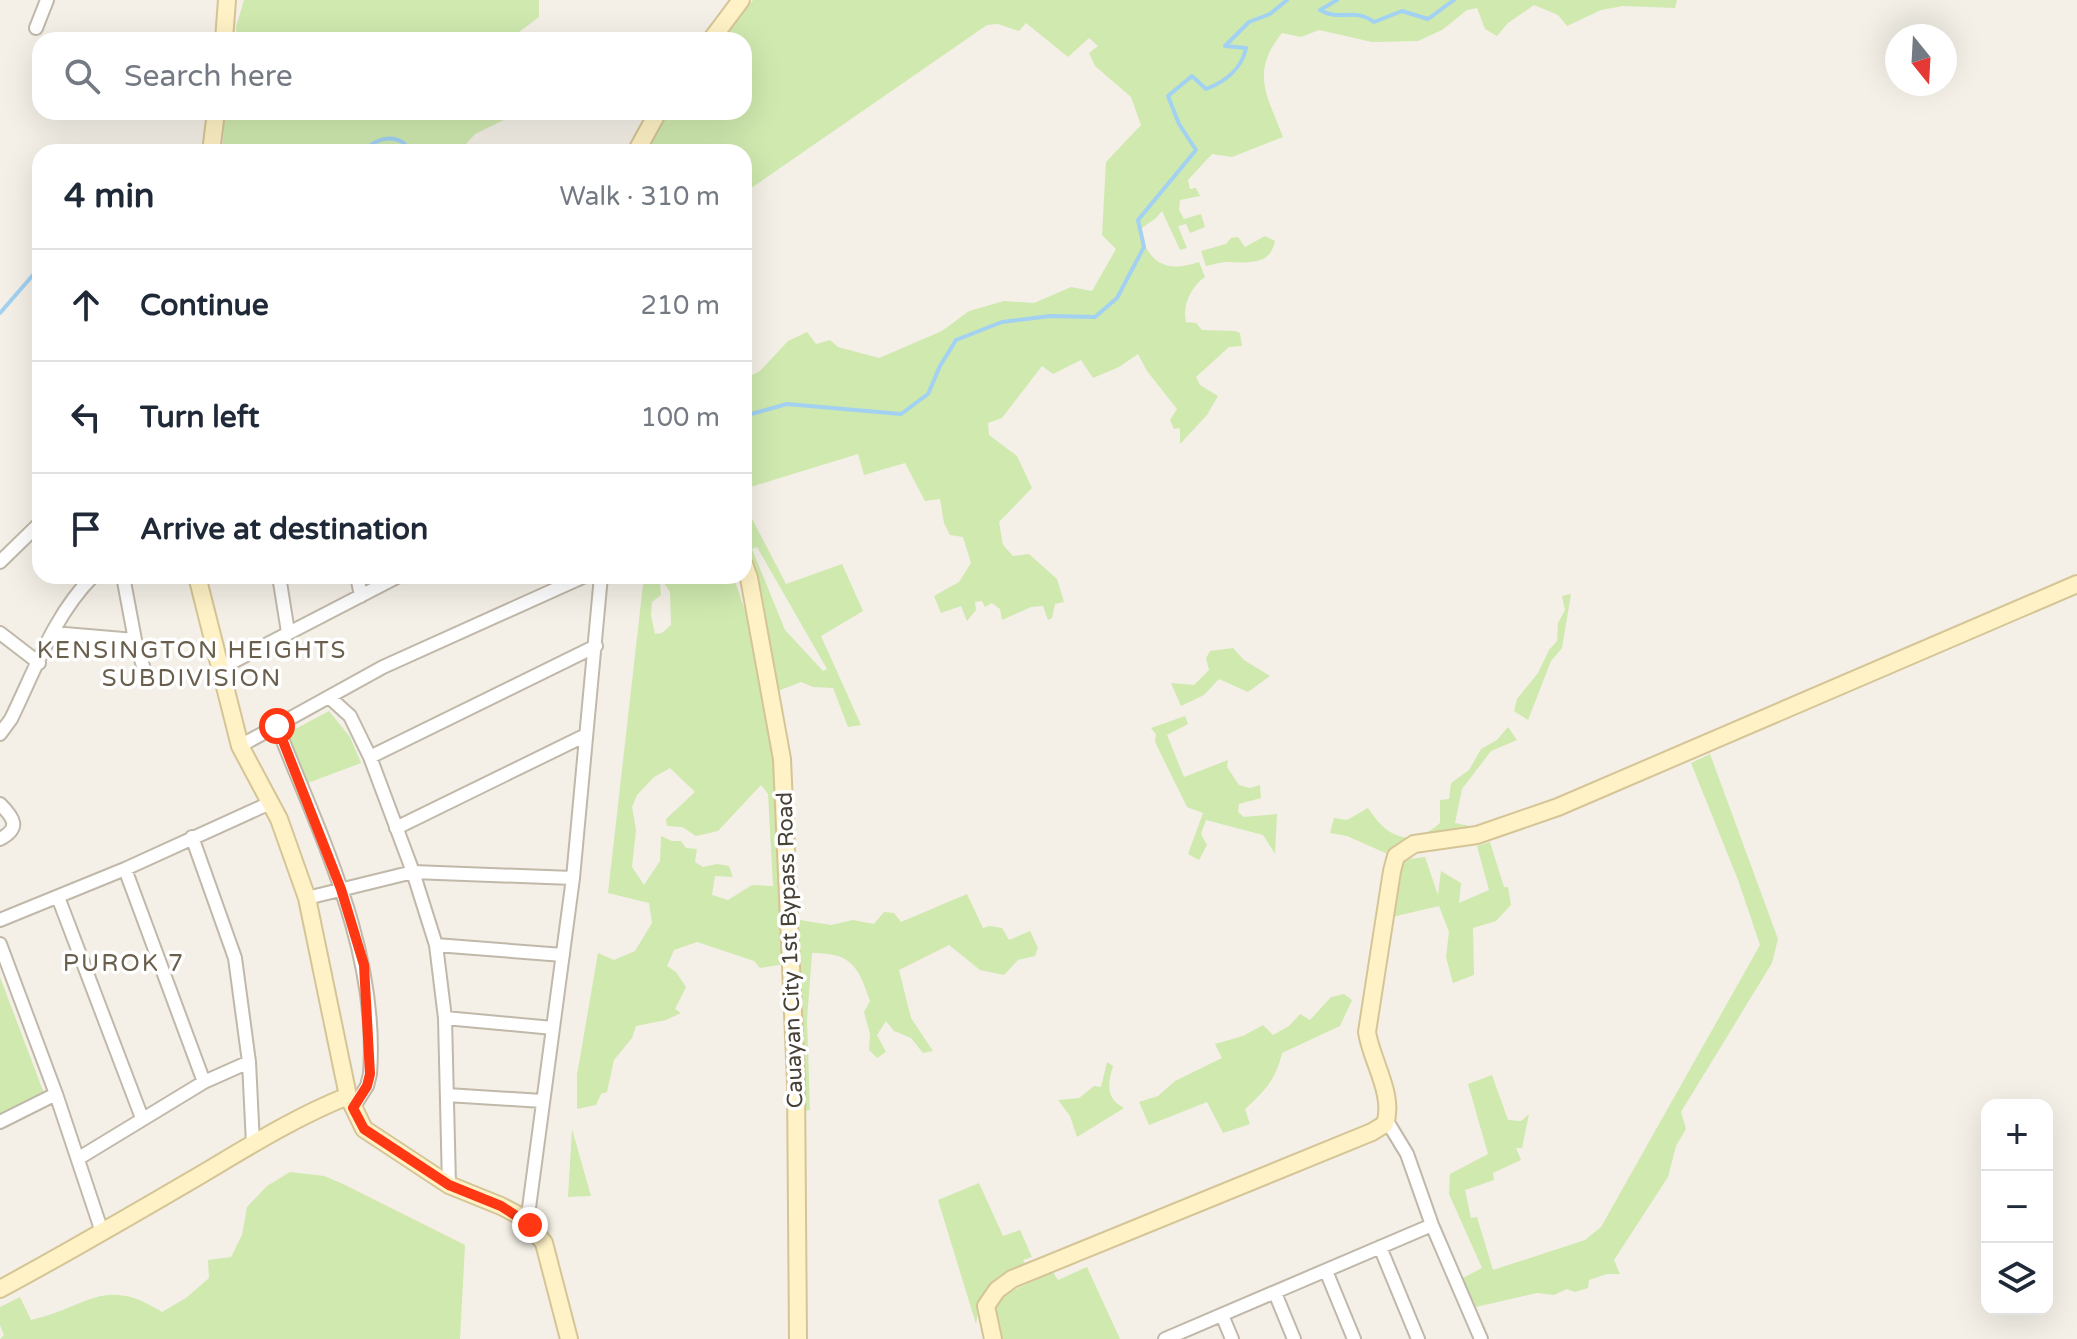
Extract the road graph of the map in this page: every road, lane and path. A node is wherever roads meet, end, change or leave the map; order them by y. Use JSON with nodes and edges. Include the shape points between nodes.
{"nodes":[{"id":1,"x":47,"y":0,"type":"edge"},
{"id":2,"x":227,"y":0,"type":"edge"},
{"id":3,"x":741,"y":0,"type":"edge"},
{"id":4,"x":36,"y":28,"type":"dead end"},
{"id":5,"x":225,"y":32,"type":"edge"},
{"id":6,"x":717,"y":32,"type":"edge"},
{"id":7,"x":215,"y":120,"type":"edge"},
{"id":8,"x":654,"y":120,"type":"edge"},
{"id":9,"x":212,"y":144,"type":"edge"},
{"id":10,"x":640,"y":144,"type":"edge"},
{"id":11,"x":32,"y":531,"type":"edge"},
{"id":12,"x":0,"y":562,"type":"edge"},
{"id":13,"x":85,"y":584,"type":"edge"},
{"id":14,"x":124,"y":584,"type":"edge"},
{"id":15,"x":199,"y":584,"type":"edge"},
{"id":16,"x":280,"y":584,"type":"edge"},
{"id":17,"x":359,"y":584,"type":"edge"},
{"id":18,"x":384,"y":584,"type":"edge"},
{"id":19,"x":567,"y":584,"type":"edge"},
{"id":20,"x":600,"y":584,"type":"edge"},
{"id":21,"x":750,"y":584,"type":"edge"},
{"id":22,"x":2077,"y":584,"type":"edge"},
{"id":23,"x":361,"y":596,"type":"junction"},
{"id":24,"x":288,"y":632,"type":"junction"},
{"id":25,"x":0,"y":633,"type":"edge"},
{"id":26,"x":53,"y":633,"type":"junction"},
{"id":27,"x":135,"y":640,"type":"junction"},
{"id":28,"x":596,"y":646,"type":"junction"},
{"id":29,"x":39,"y":663,"type":"junction"},
{"id":30,"x":219,"y":669,"type":"junction"},
{"id":31,"x":147,"y":679,"type":"dead end"},
{"id":32,"x":329,"y":697,"type":"junction"},
{"id":33,"x":277,"y":726,"type":"junction"},
{"id":34,"x":0,"y":734,"type":"edge"},
{"id":35,"x":586,"y":735,"type":"junction"},
{"id":36,"x":240,"y":746,"type":"junction"},
{"id":37,"x":370,"y":757,"type":"junction"},
{"id":38,"x":270,"y":803,"type":"junction"},
{"id":39,"x":0,"y":804,"type":"edge"},
{"id":40,"x":396,"y":828,"type":"junction"},
{"id":41,"x":192,"y":837,"type":"junction"},
{"id":42,"x":0,"y":839,"type":"edge"},
{"id":43,"x":125,"y":869,"type":"junction"},
{"id":44,"x":413,"y":872,"type":"junction"},
{"id":45,"x":573,"y":878,"type":"junction"},
{"id":46,"x":341,"y":889,"type":"junction"},
{"id":47,"x":58,"y":897,"type":"junction"},
{"id":48,"x":307,"y":898,"type":"junction"},
{"id":49,"x":0,"y":920,"type":"edge"},
{"id":50,"x":0,"y":944,"type":"edge"},
{"id":51,"x":436,"y":945,"type":"junction"},
{"id":52,"x":563,"y":955,"type":"junction"},
{"id":53,"x":445,"y":1018,"type":"junction"},
{"id":54,"x":553,"y":1028,"type":"junction"},
{"id":55,"x":249,"y":1062,"type":"junction"},
{"id":56,"x":204,"y":1082,"type":"junction"},
{"id":57,"x":56,"y":1094,"type":"junction"},
{"id":58,"x":447,"y":1095,"type":"junction"},
{"id":59,"x":542,"y":1101,"type":"junction"},
{"id":60,"x":351,"y":1102,"type":"junction"},
{"id":61,"x":142,"y":1118,"type":"junction"},
{"id":62,"x":1387,"y":1121,"type":"junction"},
{"id":63,"x":0,"y":1122,"type":"edge"},
{"id":64,"x":253,"y":1144,"type":"junction"},
{"id":65,"x":79,"y":1158,"type":"junction"},
{"id":66,"x":449,"y":1185,"type":"junction"},
{"id":67,"x":524,"y":1218,"type":"junction"},
{"id":68,"x":1432,"y":1225,"type":"junction"},
{"id":69,"x":102,"y":1232,"type":"junction"},
{"id":70,"x":1380,"y":1247,"type":"junction"},
{"id":71,"x":1326,"y":1271,"type":"junction"},
{"id":72,"x":0,"y":1289,"type":"edge"},
{"id":73,"x":1275,"y":1293,"type":"junction"},
{"id":74,"x":1222,"y":1315,"type":"junction"},
{"id":75,"x":569,"y":1339,"type":"edge"},
{"id":76,"x":798,"y":1339,"type":"edge"},
{"id":77,"x":993,"y":1339,"type":"edge"},
{"id":78,"x":1165,"y":1339,"type":"edge"},
{"id":79,"x":1232,"y":1339,"type":"edge"},
{"id":80,"x":1294,"y":1339,"type":"edge"},
{"id":81,"x":1354,"y":1339,"type":"edge"},
{"id":82,"x":1418,"y":1339,"type":"edge"},
{"id":83,"x":1481,"y":1339,"type":"edge"}],
"edges":[{"from":1,"to":4,"type":"street"},
{"from":2,"to":5,"type":"street"},
{"from":3,"to":6,"type":"street"},
{"from":7,"to":9,"type":"street"},
{"from":8,"to":10,"type":"street"},
{"from":11,"to":12,"type":"street"},
{"from":13,"to":26,"type":"street"},
{"from":14,"to":27,"type":"street"},
{"from":15,"to":30,"type":"street"},
{"from":16,"to":24,"type":"street"},
{"from":17,"to":23,"type":"street"},
{"from":18,"to":23,"type":"street"},
{"from":19,"to":32,"type":"street"},
{"from":20,"to":28,"type":"street"},
{"from":21,"to":76,"type":"street","name":"Cauayan City 1st Bypass Road","via":[[782,759],[796,1082]]},
{"from":22,"to":62,"type":"street","via":[[1558,807],[1498,829],[1402,850],[1392,871],[1368,1021]]},
{"from":23,"to":24,"type":"street"},
{"from":24,"to":30,"type":"street"},
{"from":25,"to":29,"type":"street"},
{"from":26,"to":27,"type":"street"},
{"from":26,"to":29,"type":"street"},
{"from":27,"to":31,"type":"street"},
{"from":28,"to":35,"type":"street"},
{"from":28,"to":37,"type":"street"},
{"from":29,"to":34,"type":"street"},
{"from":30,"to":36,"type":"street"},
{"from":32,"to":33,"type":"street"},
{"from":32,"to":37,"type":"street","via":[[350,716]]},
{"from":33,"to":36,"type":"street"},
{"from":33,"to":46,"type":"street"},
{"from":35,"to":40,"type":"street"},
{"from":35,"to":45,"type":"street"},
{"from":36,"to":38,"type":"street"},
{"from":37,"to":40,"type":"street"},
{"from":38,"to":41,"type":"street"},
{"from":38,"to":48,"type":"street"},
{"from":39,"to":42,"type":"street","via":[[13,821],[12,832]]},
{"from":40,"to":44,"type":"street"},
{"from":41,"to":43,"type":"street"},
{"from":41,"to":55,"type":"street","via":[[235,958]]},
{"from":43,"to":47,"type":"street"},
{"from":43,"to":56,"type":"street"},
{"from":44,"to":45,"type":"street"},
{"from":44,"to":46,"type":"street"},
{"from":44,"to":51,"type":"street"},
{"from":45,"to":52,"type":"street"},
{"from":46,"to":48,"type":"street"},
{"from":46,"to":60,"type":"street","via":[[366,982],[370,1074],[367,1086]]},
{"from":47,"to":49,"type":"street"},
{"from":47,"to":61,"type":"street"},
{"from":48,"to":60,"type":"street"},
{"from":50,"to":57,"type":"street"},
{"from":51,"to":52,"type":"street"},
{"from":51,"to":53,"type":"street"},
{"from":52,"to":54,"type":"street"},
{"from":53,"to":54,"type":"street"},
{"from":53,"to":58,"type":"street"},
{"from":54,"to":59,"type":"street"},
{"from":55,"to":56,"type":"street"},
{"from":55,"to":64,"type":"street"},
{"from":56,"to":61,"type":"street"},
{"from":57,"to":63,"type":"street"},
{"from":57,"to":65,"type":"street"},
{"from":58,"to":59,"type":"street"},
{"from":58,"to":66,"type":"street"},
{"from":59,"to":67,"type":"street"},
{"from":60,"to":64,"type":"street","via":[[323,1106]]},
{"from":60,"to":66,"type":"street","via":[[364,1129]]},
{"from":61,"to":65,"type":"street"},
{"from":62,"to":68,"type":"street","via":[[1407,1154]]},
{"from":62,"to":77,"type":"street","via":[[1372,1132],[1012,1279],[986,1306]]},
{"from":64,"to":69,"type":"street"},
{"from":65,"to":69,"type":"street"},
{"from":66,"to":67,"type":"street"},
{"from":67,"to":75,"type":"street","via":[[544,1243]]},
{"from":68,"to":70,"type":"street"},
{"from":68,"to":83,"type":"street"},
{"from":69,"to":72,"type":"street"},
{"from":70,"to":71,"type":"street"},
{"from":70,"to":82,"type":"street"},
{"from":71,"to":73,"type":"street"},
{"from":71,"to":81,"type":"street"},
{"from":73,"to":74,"type":"street"},
{"from":73,"to":80,"type":"street"},
{"from":74,"to":78,"type":"street"},
{"from":74,"to":79,"type":"street"}]}
